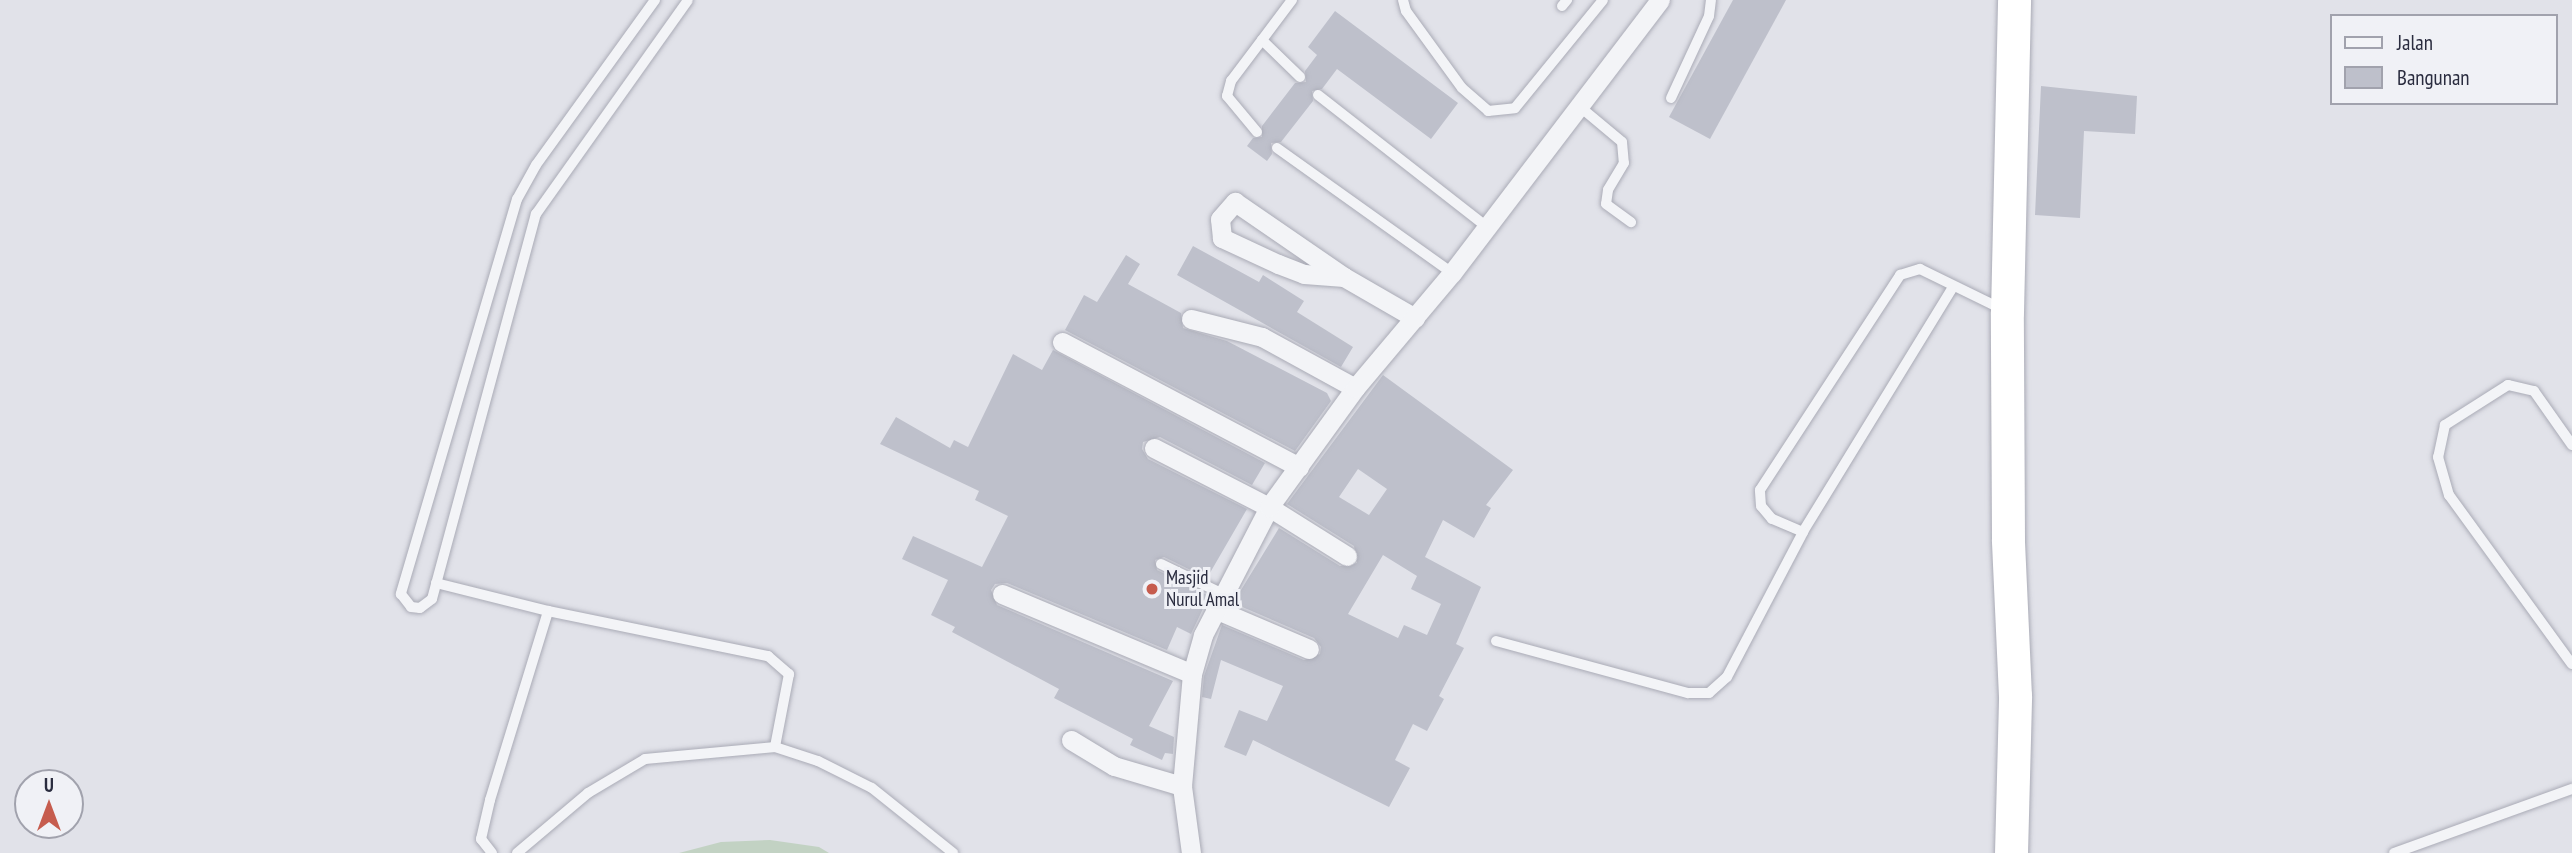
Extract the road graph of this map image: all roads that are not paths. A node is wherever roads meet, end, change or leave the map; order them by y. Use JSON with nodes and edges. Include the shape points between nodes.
{"nodes":[{"id":1,"x":655,"y":0,"type":"edge"},
{"id":2,"x":688,"y":0,"type":"edge"},
{"id":3,"x":1292,"y":0,"type":"edge"},
{"id":4,"x":1403,"y":0,"type":"edge"},
{"id":5,"x":1603,"y":0,"type":"edge"},
{"id":6,"x":1660,"y":0,"type":"edge"},
{"id":7,"x":1711,"y":0,"type":"edge"},
{"id":8,"x":2014,"y":0,"type":"edge"},
{"id":9,"x":1262,"y":40,"type":"junction"},
{"id":10,"x":1300,"y":77,"type":"dead end"},
{"id":11,"x":1318,"y":94,"type":"dead end"},
{"id":12,"x":1671,"y":99,"type":"dead end"},
{"id":13,"x":1579,"y":106,"type":"junction"},
{"id":14,"x":1257,"y":132,"type":"dead end"},
{"id":15,"x":1277,"y":148,"type":"dead end"},
{"id":16,"x":1631,"y":222,"type":"dead end"},
{"id":17,"x":1487,"y":227,"type":"junction"},
{"id":18,"x":1452,"y":273,"type":"junction"},
{"id":19,"x":1343,"y":276,"type":"junction"},
{"id":20,"x":1953,"y":287,"type":"junction"},
{"id":21,"x":2007,"y":312,"type":"junction"},
{"id":22,"x":1415,"y":318,"type":"junction"},
{"id":23,"x":1191,"y":319,"type":"dead end"},
{"id":24,"x":1062,"y":342,"type":"dead end"},
{"id":25,"x":1355,"y":388,"type":"junction"},
{"id":26,"x":2572,"y":444,"type":"edge"},
{"id":27,"x":1154,"y":448,"type":"dead end"},
{"id":28,"x":1299,"y":467,"type":"junction"},
{"id":29,"x":1269,"y":507,"type":"junction"},
{"id":30,"x":1803,"y":532,"type":"junction"},
{"id":31,"x":1347,"y":556,"type":"dead end"},
{"id":32,"x":1161,"y":564,"type":"dead end"},
{"id":33,"x":436,"y":583,"type":"junction"},
{"id":34,"x":1002,"y":594,"type":"dead end"},
{"id":35,"x":1219,"y":602,"type":"junction"},
{"id":36,"x":548,"y":611,"type":"junction"},
{"id":37,"x":1496,"y":641,"type":"dead end"},
{"id":38,"x":1309,"y":649,"type":"dead end"},
{"id":39,"x":2572,"y":664,"type":"edge"},
{"id":40,"x":1192,"y":674,"type":"junction"},
{"id":41,"x":1071,"y":740,"type":"dead end"},
{"id":42,"x":775,"y":747,"type":"junction"},
{"id":43,"x":1182,"y":786,"type":"junction"},
{"id":44,"x":2572,"y":789,"type":"edge"},
{"id":45,"x":492,"y":853,"type":"edge"},
{"id":46,"x":517,"y":853,"type":"edge"},
{"id":47,"x":953,"y":853,"type":"edge"},
{"id":48,"x":1191,"y":853,"type":"edge"},
{"id":49,"x":2011,"y":853,"type":"edge"},
{"id":50,"x":2394,"y":853,"type":"edge"}],
"edges":[{"from":1,"to":33,"type":"lane","via":[[525,181],[517,199],[401,594],[406,604],[420,608],[432,599]]},
{"from":2,"to":33,"type":"lane","via":[[536,214]]},
{"from":3,"to":9,"type":"lane"},
{"from":4,"to":5,"type":"lane","via":[[1406,11],[1462,88],[1488,111],[1516,108]]},
{"from":6,"to":13,"type":"street"},
{"from":7,"to":12,"type":"lane","via":[[1709,16]]},
{"from":8,"to":21,"type":"highway"},
{"from":9,"to":10,"type":"lane"},
{"from":9,"to":14,"type":"lane","via":[[1231,81],[1227,96]]},
{"from":11,"to":17,"type":"lane"},
{"from":13,"to":16,"type":"lane","via":[[1622,142],[1624,163],[1608,190],[1606,204]]},
{"from":13,"to":17,"type":"street"},
{"from":15,"to":18,"type":"lane"},
{"from":17,"to":18,"type":"street"},
{"from":18,"to":22,"type":"street"},
{"from":19,"to":19,"type":"street","via":[[1304,274],[1278,264],[1222,238],[1220,219],[1236,202]]},
{"from":19,"to":22,"type":"street"},
{"from":20,"to":21,"type":"lane"},
{"from":20,"to":30,"type":"lane"},
{"from":20,"to":30,"type":"lane","via":[[1920,269],[1900,275],[1760,490],[1761,506],[1772,519]]},
{"from":21,"to":49,"type":"highway","via":[[2008,539],[2015,696]]},
{"from":22,"to":25,"type":"street"},
{"from":23,"to":25,"type":"street","via":[[1262,337]]},
{"from":24,"to":28,"type":"street"},
{"from":25,"to":28,"type":"street"},
{"from":26,"to":39,"type":"lane","via":[[2534,391],[2508,385],[2445,425],[2438,457],[2449,495]]},
{"from":27,"to":29,"type":"street"},
{"from":28,"to":29,"type":"street"},
{"from":29,"to":31,"type":"street"},
{"from":29,"to":35,"type":"street"},
{"from":30,"to":37,"type":"lane","via":[[1727,677],[1709,693],[1688,693]]},
{"from":32,"to":35,"type":"lane"},
{"from":33,"to":36,"type":"lane"},
{"from":34,"to":40,"type":"street"},
{"from":35,"to":38,"type":"street"},
{"from":35,"to":40,"type":"street"},
{"from":36,"to":42,"type":"lane","via":[[780,662],[789,674]]},
{"from":36,"to":45,"type":"lane","via":[[490,800],[481,839]]},
{"from":40,"to":43,"type":"street"},
{"from":41,"to":43,"type":"street","via":[[1114,766]]},
{"from":42,"to":46,"type":"lane","via":[[645,759],[588,793]]},
{"from":42,"to":47,"type":"lane","via":[[818,761],[872,788]]},
{"from":43,"to":48,"type":"street"},
{"from":44,"to":50,"type":"lane"}]}
